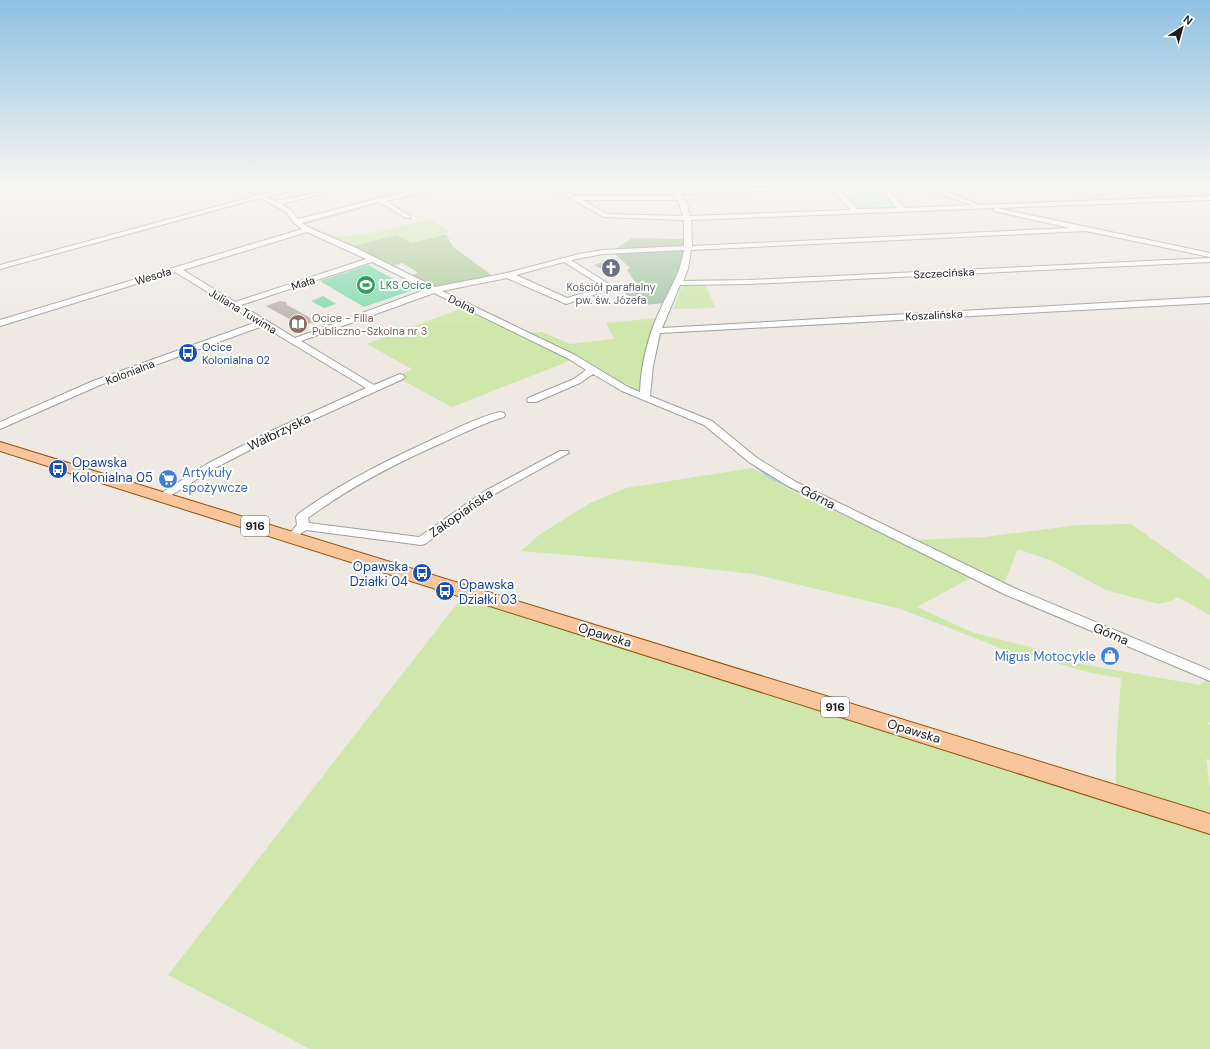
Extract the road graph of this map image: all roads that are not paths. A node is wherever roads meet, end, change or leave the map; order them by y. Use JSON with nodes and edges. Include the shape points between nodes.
{"nodes":[{"id":1,"x":129,"y":232,"type":"edge"},
{"id":2,"x":300,"y":232,"type":"edge"},
{"id":3,"x":311,"y":232,"type":"edge"},
{"id":4,"x":688,"y":232,"type":"edge"},
{"id":5,"x":1041,"y":232,"type":"edge"},
{"id":6,"x":1097,"y":232,"type":"edge"},
{"id":7,"x":689,"y":247,"type":"junction"},
{"id":8,"x":1210,"y":255,"type":"edge"},
{"id":9,"x":372,"y":260,"type":"junction"},
{"id":10,"x":565,"y":260,"type":"junction"},
{"id":11,"x":1210,"y":260,"type":"edge"},
{"id":12,"x":0,"y":267,"type":"edge"},
{"id":13,"x":175,"y":269,"type":"junction"},
{"id":14,"x":508,"y":275,"type":"junction"},
{"id":15,"x":678,"y":284,"type":"junction"},
{"id":16,"x":433,"y":290,"type":"junction"},
{"id":17,"x":1210,"y":300,"type":"edge"},
{"id":18,"x":234,"y":306,"type":"junction"},
{"id":19,"x":0,"y":323,"type":"edge"},
{"id":20,"x":263,"y":323,"type":"junction"},
{"id":21,"x":657,"y":331,"type":"junction"},
{"id":22,"x":294,"y":341,"type":"junction"},
{"id":23,"x":590,"y":371,"type":"junction"},
{"id":24,"x":400,"y":377,"type":"dead end"},
{"id":25,"x":374,"y":388,"type":"junction"},
{"id":26,"x":645,"y":396,"type":"junction"},
{"id":27,"x":532,"y":400,"type":"dead end"},
{"id":28,"x":500,"y":415,"type":"dead end"},
{"id":29,"x":0,"y":426,"type":"edge"},
{"id":30,"x":0,"y":446,"type":"edge"},
{"id":31,"x":564,"y":453,"type":"dead end"},
{"id":32,"x":162,"y":496,"type":"junction"},
{"id":33,"x":297,"y":532,"type":"junction"},
{"id":34,"x":1210,"y":676,"type":"edge"},
{"id":35,"x":1210,"y":824,"type":"edge"}],
"edges":[{"from":1,"to":12,"type":"street"},
{"from":2,"to":13,"type":"street","name":"Wesoła"},
{"from":3,"to":9,"type":"street","name":"Dolna"},
{"from":4,"to":7,"type":"street"},
{"from":5,"to":7,"type":"street"},
{"from":6,"to":8,"type":"street"},
{"from":7,"to":10,"type":"street","via":[[603,252]]},
{"from":7,"to":15,"type":"street"},
{"from":9,"to":16,"type":"street","name":"Dolna"},
{"from":9,"to":18,"type":"street","name":"Mała"},
{"from":10,"to":14,"type":"street"},
{"from":10,"to":14,"type":"street","via":[[611,288],[566,301]]},
{"from":11,"to":15,"type":"street","name":"Szczecińska"},
{"from":13,"to":18,"type":"street","name":"Juliana Tuwima"},
{"from":13,"to":19,"type":"street","name":"Wesoła"},
{"from":14,"to":16,"type":"street"},
{"from":15,"to":21,"type":"street"},
{"from":16,"to":22,"type":"street"},
{"from":16,"to":23,"type":"street","name":"Dolna","via":[[572,357]]},
{"from":17,"to":21,"type":"street","name":"Koszalińska"},
{"from":18,"to":20,"type":"street","name":"Juliana Tuwima"},
{"from":20,"to":22,"type":"street","name":"Juliana Tuwima"},
{"from":20,"to":29,"type":"street","name":"Kolonialna","via":[[108,380]]},
{"from":21,"to":26,"type":"street","via":[[644,385]]},
{"from":22,"to":25,"type":"street","name":"Juliana Tuwima"},
{"from":23,"to":26,"type":"street","name":"Dolna"},
{"from":23,"to":27,"type":"street","via":[[577,381]]},
{"from":24,"to":25,"type":"street","name":"Wałbrzyska"},
{"from":25,"to":32,"type":"street","name":"Wałbrzyska","via":[[211,466]]},
{"from":26,"to":34,"type":"street","name":"Górna","via":[[708,423],[753,460],[772,472],[861,518],[1009,591]]},
{"from":28,"to":33,"type":"street","via":[[487,418],[414,451],[328,497],[302,516]]},
{"from":30,"to":32,"type":"main road","name":"Opawska","number":"916"},
{"from":31,"to":33,"type":"street","name":"Zakopiańska","via":[[488,493],[421,541]]},
{"from":32,"to":33,"type":"main road","name":"Opawska","number":"916"},
{"from":33,"to":35,"type":"main road","name":"Opawska","number":"916"}]}
